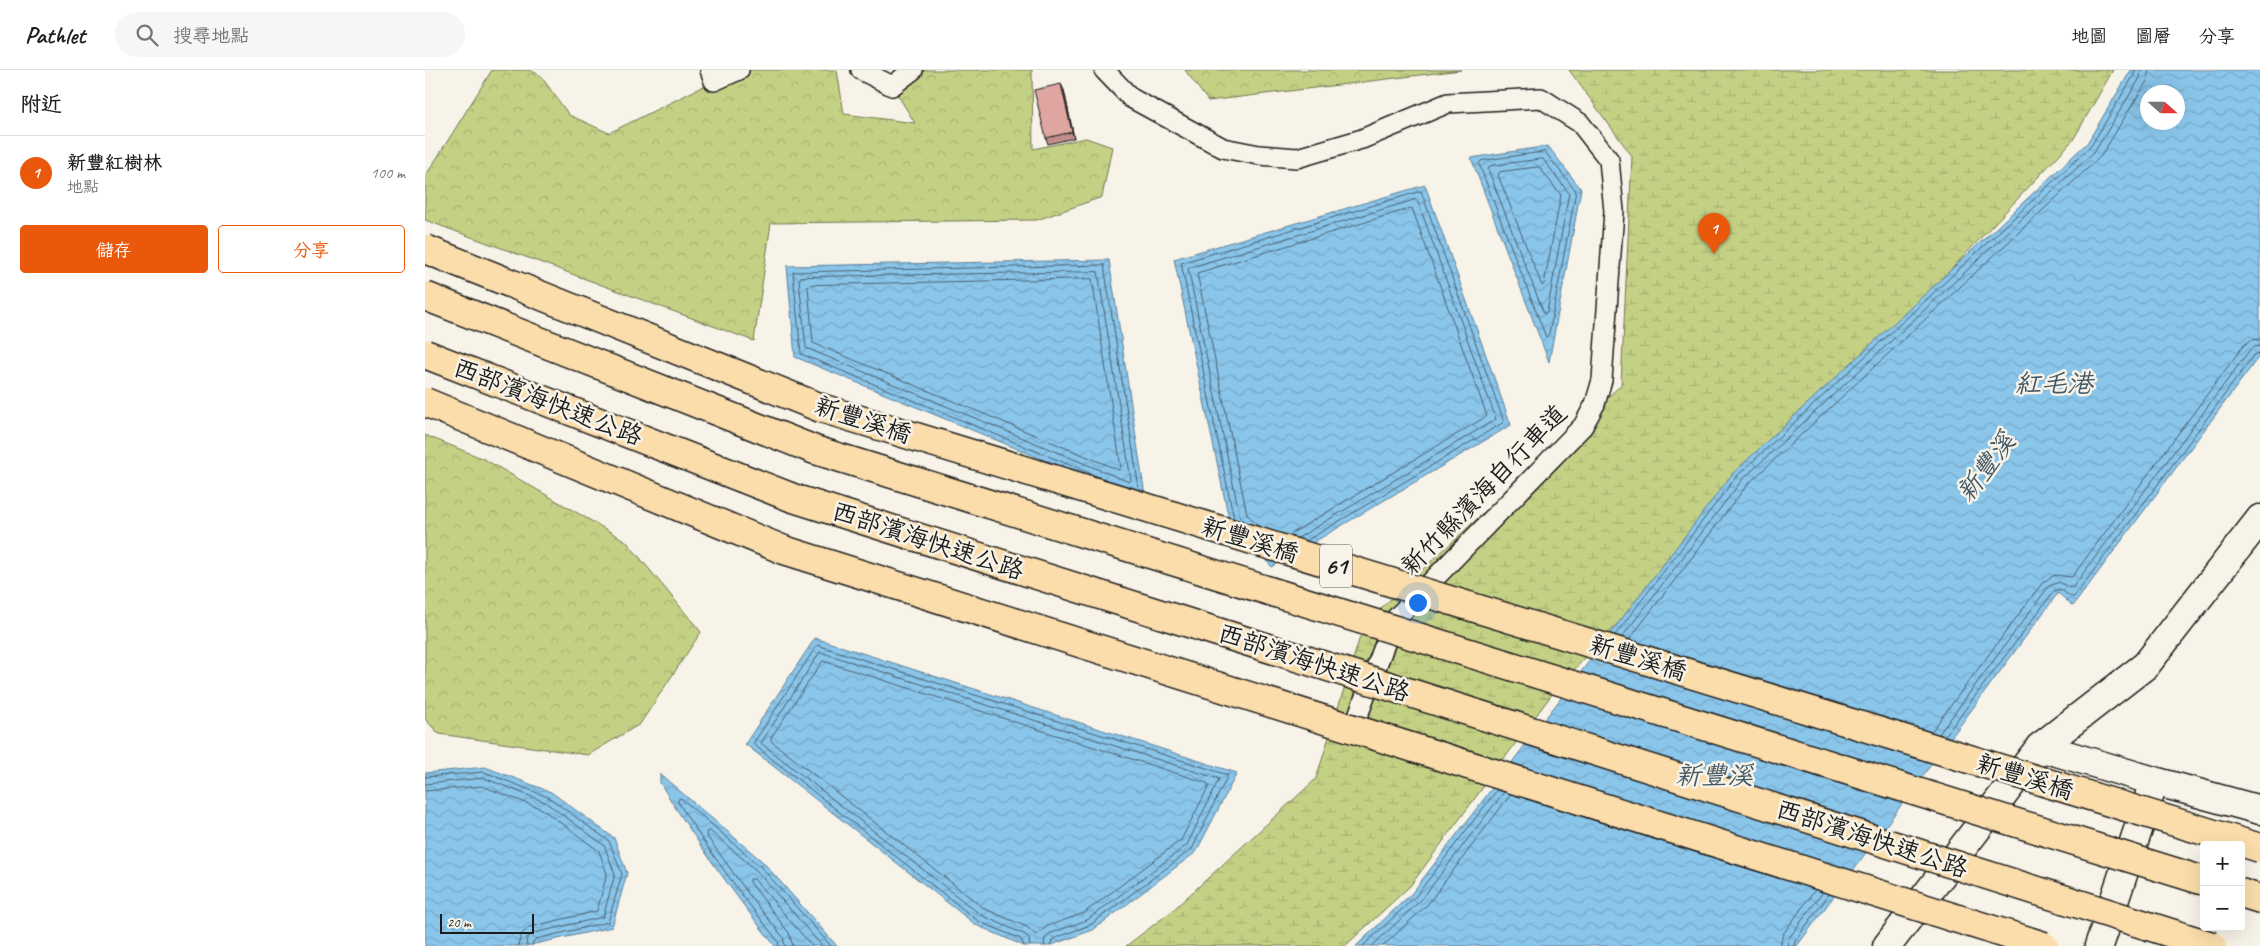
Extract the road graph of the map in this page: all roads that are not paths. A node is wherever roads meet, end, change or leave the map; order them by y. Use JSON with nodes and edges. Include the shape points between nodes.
{"nodes":[{"id":1,"x":710,"y":70,"type":"edge"},
{"id":2,"x":739,"y":70,"type":"edge"},
{"id":3,"x":861,"y":70,"type":"edge"},
{"id":4,"x":913,"y":70,"type":"edge"},
{"id":5,"x":1104,"y":70,"type":"edge"},
{"id":6,"x":425,"y":249,"type":"edge"},
{"id":7,"x":425,"y":296,"type":"edge"},
{"id":8,"x":425,"y":354,"type":"edge"},
{"id":9,"x":425,"y":402,"type":"edge"},
{"id":10,"x":2260,"y":519,"type":"edge"},
{"id":11,"x":1357,"y":718,"type":"dead end"},
{"id":12,"x":2040,"y":747,"type":"junction"},
{"id":13,"x":2154,"y":782,"type":"junction"},
{"id":14,"x":2260,"y":810,"type":"edge"},
{"id":15,"x":2260,"y":848,"type":"edge"},
{"id":16,"x":2200,"y":881,"type":"edge"},
{"id":17,"x":2245,"y":894,"type":"edge"},
{"id":18,"x":2260,"y":899,"type":"edge"},
{"id":19,"x":1896,"y":944,"type":"edge"},
{"id":20,"x":2044,"y":946,"type":"edge"},
{"id":21,"x":2099,"y":946,"type":"edge"},
{"id":22,"x":2212,"y":946,"type":"edge"}],
"edges":[{"from":1,"to":2,"type":"lane","via":[[713,80]]},
{"from":3,"to":4,"type":"lane","via":[[892,86]]},
{"from":5,"to":11,"type":"lane","name":"新竹縣濱海自行車道","via":[[1131,98],[1190,131],[1223,148],[1259,155],[1297,158],[1362,139],[1448,103],[1541,98],[1580,123],[1609,160],[1615,211],[1602,380],[1595,404],[1583,426],[1561,451],[1394,620]]},
{"from":6,"to":15,"type":"main road","name":"新豐溪橋","number":"61","bridge":true,"via":[[821,408]]},
{"from":7,"to":16,"type":"main road","name":"西部濱海快速公路","number":"61","bridge":true,"via":[[815,450]]},
{"from":8,"to":22,"type":"main road","name":"西部濱海快速公路","bridge":true,"via":[[793,498]]},
{"from":9,"to":20,"type":"main road","bridge":true,"via":[[784,550]]},
{"from":10,"to":12,"type":"street","via":[[2145,665]]},
{"from":12,"to":13,"type":"street"},
{"from":12,"to":19,"type":"street"},
{"from":13,"to":14,"type":"street"},
{"from":13,"to":21,"type":"street"},
{"from":17,"to":18,"type":"main road"}]}
